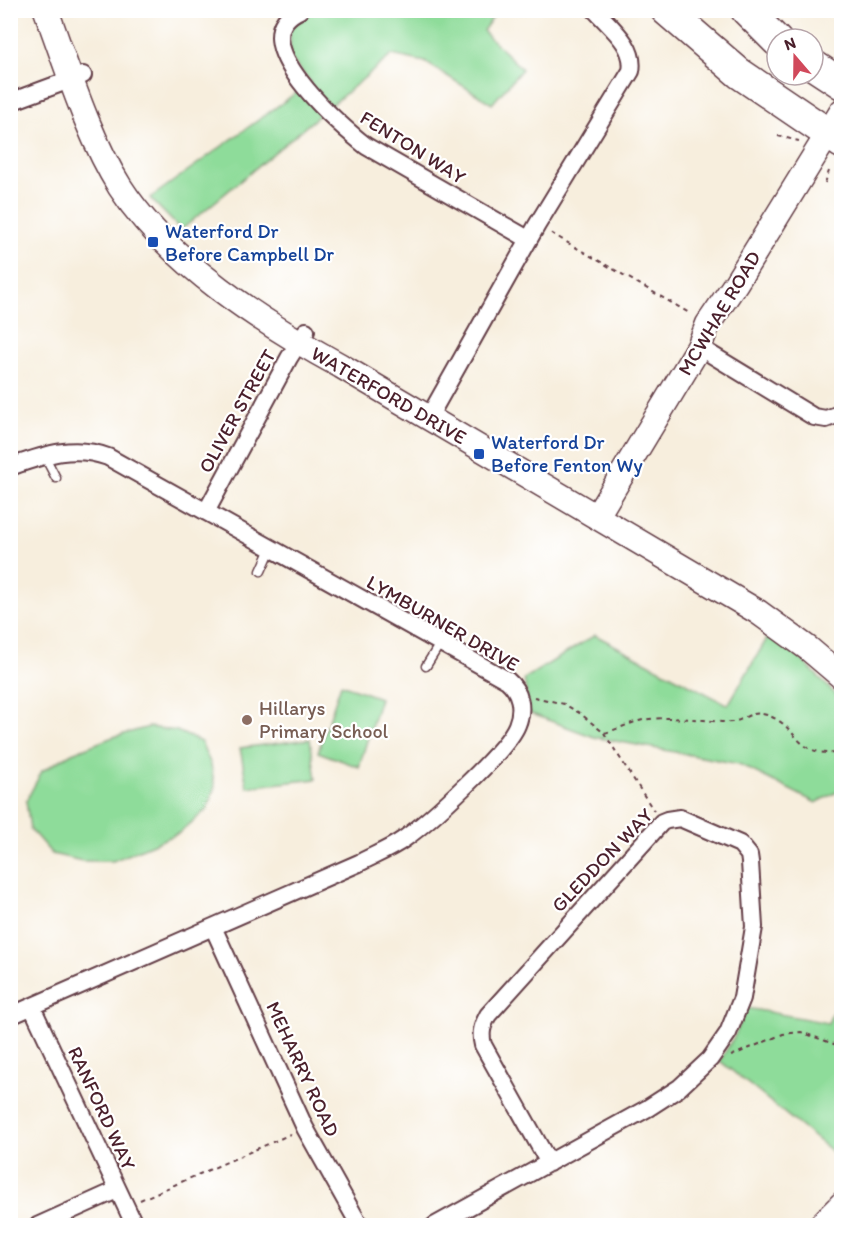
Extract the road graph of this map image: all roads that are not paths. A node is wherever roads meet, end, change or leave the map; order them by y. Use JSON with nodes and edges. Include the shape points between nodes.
{"nodes":[{"id":1,"x":46,"y":10,"type":"edge"},
{"id":2,"x":58,"y":10,"type":"edge"},
{"id":3,"x":300,"y":10,"type":"edge"},
{"id":4,"x":595,"y":10,"type":"edge"},
{"id":5,"x":666,"y":10,"type":"edge"},
{"id":6,"x":746,"y":10,"type":"edge"},
{"id":7,"x":765,"y":29,"type":"edge"},
{"id":8,"x":825,"y":73,"type":"edge"},
{"id":9,"x":77,"y":77,"type":"junction"},
{"id":10,"x":842,"y":84,"type":"edge"},
{"id":11,"x":10,"y":102,"type":"edge"},
{"id":12,"x":837,"y":139,"type":"edge"},
{"id":13,"x":532,"y":232,"type":"junction"},
{"id":14,"x":302,"y":337,"type":"junction"},
{"id":15,"x":704,"y":350,"type":"junction"},
{"id":16,"x":431,"y":412,"type":"junction"},
{"id":17,"x":842,"y":413,"type":"edge"},
{"id":18,"x":44,"y":455,"type":"junction"},
{"id":19,"x":10,"y":467,"type":"edge"},
{"id":20,"x":56,"y":478,"type":"dead end"},
{"id":21,"x":206,"y":512,"type":"junction"},
{"id":22,"x":606,"y":513,"type":"junction"},
{"id":23,"x":271,"y":549,"type":"junction"},
{"id":24,"x":261,"y":571,"type":"dead end"},
{"id":25,"x":441,"y":642,"type":"junction"},
{"id":26,"x":842,"y":660,"type":"edge"},
{"id":27,"x":426,"y":666,"type":"dead end"},
{"id":28,"x":842,"y":677,"type":"edge"},
{"id":29,"x":213,"y":927,"type":"junction"},
{"id":30,"x":32,"y":1006,"type":"junction"},
{"id":31,"x":10,"y":1016,"type":"edge"},
{"id":32,"x":549,"y":1163,"type":"junction"},
{"id":33,"x":117,"y":1190,"type":"junction"},
{"id":34,"x":842,"y":1204,"type":"edge"},
{"id":35,"x":37,"y":1226,"type":"edge"},
{"id":36,"x":135,"y":1226,"type":"edge"},
{"id":37,"x":360,"y":1226,"type":"edge"},
{"id":38,"x":434,"y":1226,"type":"edge"},
{"id":39,"x":820,"y":1226,"type":"edge"}],
"edges":[{"from":1,"to":9,"type":"street","name":"WATERFORD DRIVE"},
{"from":2,"to":9,"type":"street","name":"WATERFORD DRIVE"},
{"from":3,"to":13,"type":"street","name":"FENTON WAY","via":[[287,18],[279,38],[301,83],[343,128],[366,146]]},
{"from":4,"to":13,"type":"street","via":[[626,44],[631,71]]},
{"from":5,"to":12,"type":"highway","via":[[739,74]]},
{"from":6,"to":7,"type":"highway"},
{"from":8,"to":10,"type":"highway"},
{"from":9,"to":11,"type":"street"},
{"from":9,"to":14,"type":"street","name":"WATERFORD DRIVE","via":[[104,158],[135,208],[168,245],[211,282]]},
{"from":12,"to":15,"type":"street","name":"MCWHAE ROAD"},
{"from":12,"to":15,"type":"street","name":"MCWHAE ROAD","via":[[708,324]]},
{"from":13,"to":16,"type":"street"},
{"from":14,"to":16,"type":"street","name":"WATERFORD DRIVE"},
{"from":14,"to":21,"type":"street","name":"OLIVER STREET"},
{"from":15,"to":17,"type":"street","via":[[814,417],[826,419]]},
{"from":15,"to":22,"type":"street","name":"MCWHAE ROAD","via":[[664,426]]},
{"from":16,"to":22,"type":"street","name":"WATERFORD DRIVE"},
{"from":18,"to":19,"type":"street","name":"LYMBURNER DRIVE"},
{"from":18,"to":20,"type":"lane"},
{"from":18,"to":21,"type":"street","name":"LYMBURNER DRIVE","via":[[93,451]]},
{"from":21,"to":23,"type":"street","name":"LYMBURNER DRIVE"},
{"from":22,"to":26,"type":"street","name":"WATERFORD DRIVE","via":[[742,585]]},
{"from":22,"to":28,"type":"street","name":"WATERFORD DRIVE","via":[[777,624]]},
{"from":23,"to":24,"type":"lane"},
{"from":23,"to":25,"type":"street","name":"LYMBURNER DRIVE"},
{"from":25,"to":27,"type":"lane"},
{"from":25,"to":29,"type":"street","name":"LYMBURNER DRIVE","via":[[515,687],[520,711],[517,727],[495,755],[416,830],[385,850]]},
{"from":29,"to":30,"type":"street","name":"LYMBURNER DRIVE"},
{"from":29,"to":37,"type":"street","name":"MEHARRY ROAD","via":[[305,1128]]},
{"from":30,"to":31,"type":"street","name":"LYMBURNER DRIVE"},
{"from":30,"to":33,"type":"street","name":"RANFORD WAY"},
{"from":32,"to":32,"type":"street","name":"GLEDDON WAY","via":[[483,1045],[481,1034],[488,1015],[662,822],[680,818],[740,844],[749,855],[754,927],[742,998],[728,1033],[699,1070],[664,1098]]},
{"from":32,"to":38,"type":"street","name":"GLEDDON WAY"},
{"from":33,"to":35,"type":"street"},
{"from":33,"to":36,"type":"street","name":"RANFORD WAY"},
{"from":34,"to":39,"type":"street"}]}
